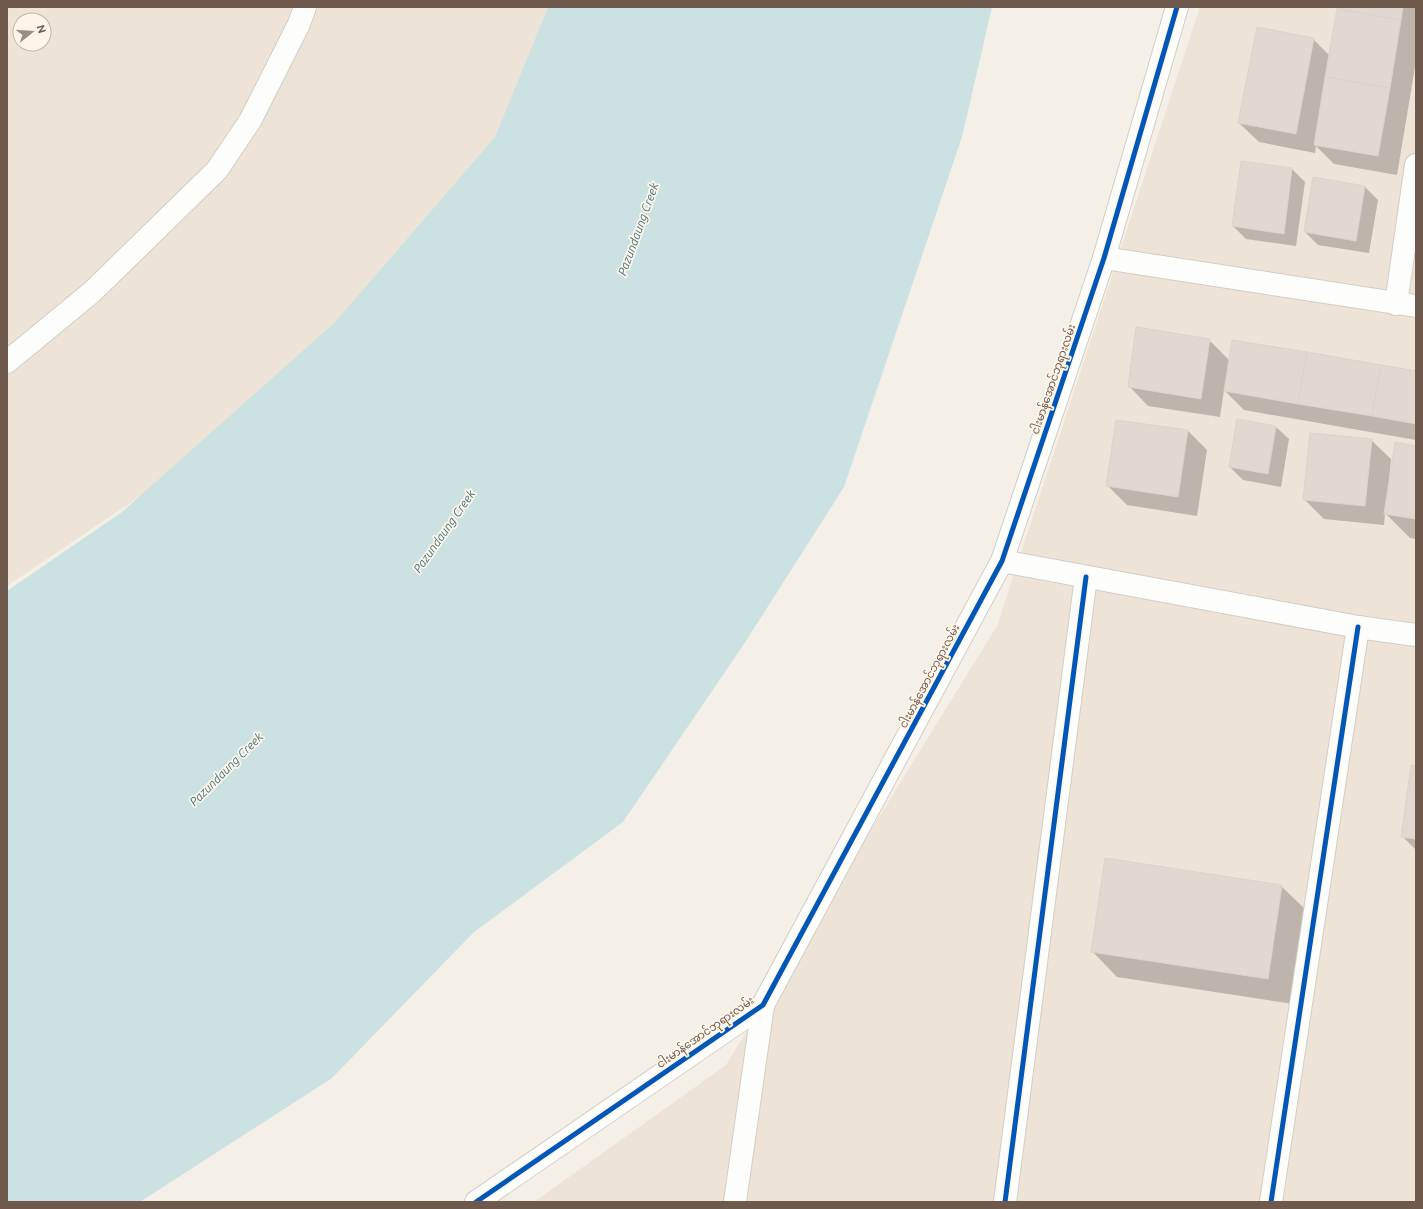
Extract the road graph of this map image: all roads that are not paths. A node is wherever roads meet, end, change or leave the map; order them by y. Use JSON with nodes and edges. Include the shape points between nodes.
{"nodes":[{"id":1,"x":305,"y":7,"type":"edge"},
{"id":2,"x":1177,"y":7,"type":"edge"},
{"id":3,"x":1416,"y":165,"type":"edge"},
{"id":4,"x":1104,"y":258,"type":"junction"},
{"id":5,"x":1406,"y":305,"type":"edge"},
{"id":6,"x":7,"y":362,"type":"edge"},
{"id":7,"x":1002,"y":562,"type":"junction"},
{"id":8,"x":1086,"y":577,"type":"junction"},
{"id":9,"x":1358,"y":627,"type":"junction"},
{"id":10,"x":1416,"y":635,"type":"edge"},
{"id":11,"x":763,"y":1005,"type":"junction"},
{"id":12,"x":476,"y":1202,"type":"edge"},
{"id":13,"x":735,"y":1202,"type":"edge"},
{"id":14,"x":1005,"y":1202,"type":"edge"},
{"id":15,"x":1271,"y":1202,"type":"edge"}],
"edges":[{"from":1,"to":6,"type":"street","via":[[250,121],[217,170],[92,292]]},
{"from":2,"to":4,"type":"street","name":"ငါးမာန်အောင်ဘုရားလမ်း"},
{"from":3,"to":5,"type":"street"},
{"from":4,"to":5,"type":"street"},
{"from":4,"to":7,"type":"street","name":"ငါးမာန်အောင်ဘုရားလမ်း"},
{"from":7,"to":8,"type":"street"},
{"from":7,"to":11,"type":"street","name":"ငါးမာန်အောင်ဘုရားလမ်း"},
{"from":8,"to":9,"type":"street"},
{"from":8,"to":14,"type":"street"},
{"from":9,"to":10,"type":"street"},
{"from":9,"to":15,"type":"street"},
{"from":11,"to":12,"type":"street","name":"ငါးမာန်အောင်ဘုရားလမ်း"},
{"from":11,"to":13,"type":"street"}]}
